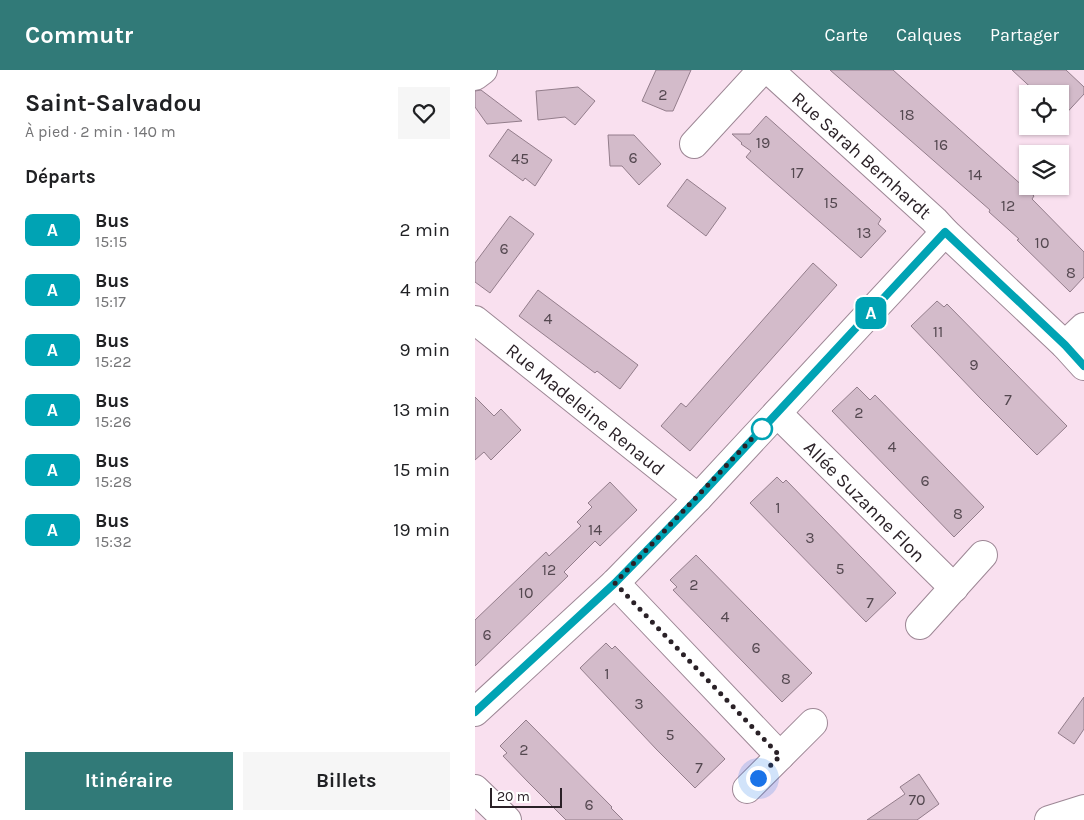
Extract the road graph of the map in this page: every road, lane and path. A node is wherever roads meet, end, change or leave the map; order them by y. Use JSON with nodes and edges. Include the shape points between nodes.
{"nodes":[{"id":1,"x":483,"y":70,"type":"edge"},
{"id":2,"x":762,"y":70,"type":"edge"},
{"id":3,"x":769,"y":70,"type":"edge"},
{"id":4,"x":475,"y":76,"type":"edge"},
{"id":5,"x":694,"y":144,"type":"dead end"},
{"id":6,"x":945,"y":232,"type":"junction"},
{"id":7,"x":475,"y":320,"type":"edge"},
{"id":8,"x":1075,"y":336,"type":"edge"},
{"id":9,"x":1084,"y":366,"type":"edge"},
{"id":10,"x":777,"y":413,"type":"junction"},
{"id":11,"x":698,"y":498,"type":"junction"},
{"id":12,"x":983,"y":555,"type":"dead end"},
{"id":13,"x":615,"y":583,"type":"junction"},
{"id":14,"x":954,"y":588,"type":"junction"},
{"id":15,"x":919,"y":625,"type":"dead end"},
{"id":16,"x":475,"y":712,"type":"edge"},
{"id":17,"x":813,"y":723,"type":"dead end"},
{"id":18,"x":780,"y":756,"type":"junction"},
{"id":19,"x":475,"y":789,"type":"edge"},
{"id":20,"x":747,"y":789,"type":"dead end"},
{"id":21,"x":1084,"y":809,"type":"edge"},
{"id":22,"x":507,"y":820,"type":"edge"},
{"id":23,"x":1049,"y":820,"type":"edge"}],
"edges":[{"from":1,"to":4,"type":"street"},
{"from":2,"to":5,"type":"street"},
{"from":3,"to":6,"type":"street","name":"Rue Sarah Bernhardt"},
{"from":6,"to":8,"type":"street","name":"Rue Sarah Bernhardt"},
{"from":6,"to":10,"type":"street"},
{"from":7,"to":11,"type":"street","name":"Rue Madeleine Renaud"},
{"from":8,"to":9,"type":"street","name":"Rue Sarah Bernhardt"},
{"from":10,"to":11,"type":"street"},
{"from":10,"to":14,"type":"street","name":"Allée Suzanne Flon"},
{"from":11,"to":13,"type":"street"},
{"from":12,"to":14,"type":"street"},
{"from":13,"to":16,"type":"street"},
{"from":13,"to":18,"type":"street"},
{"from":14,"to":15,"type":"street"},
{"from":17,"to":18,"type":"street"},
{"from":18,"to":20,"type":"street"},
{"from":19,"to":22,"type":"street"},
{"from":21,"to":23,"type":"street"}]}
